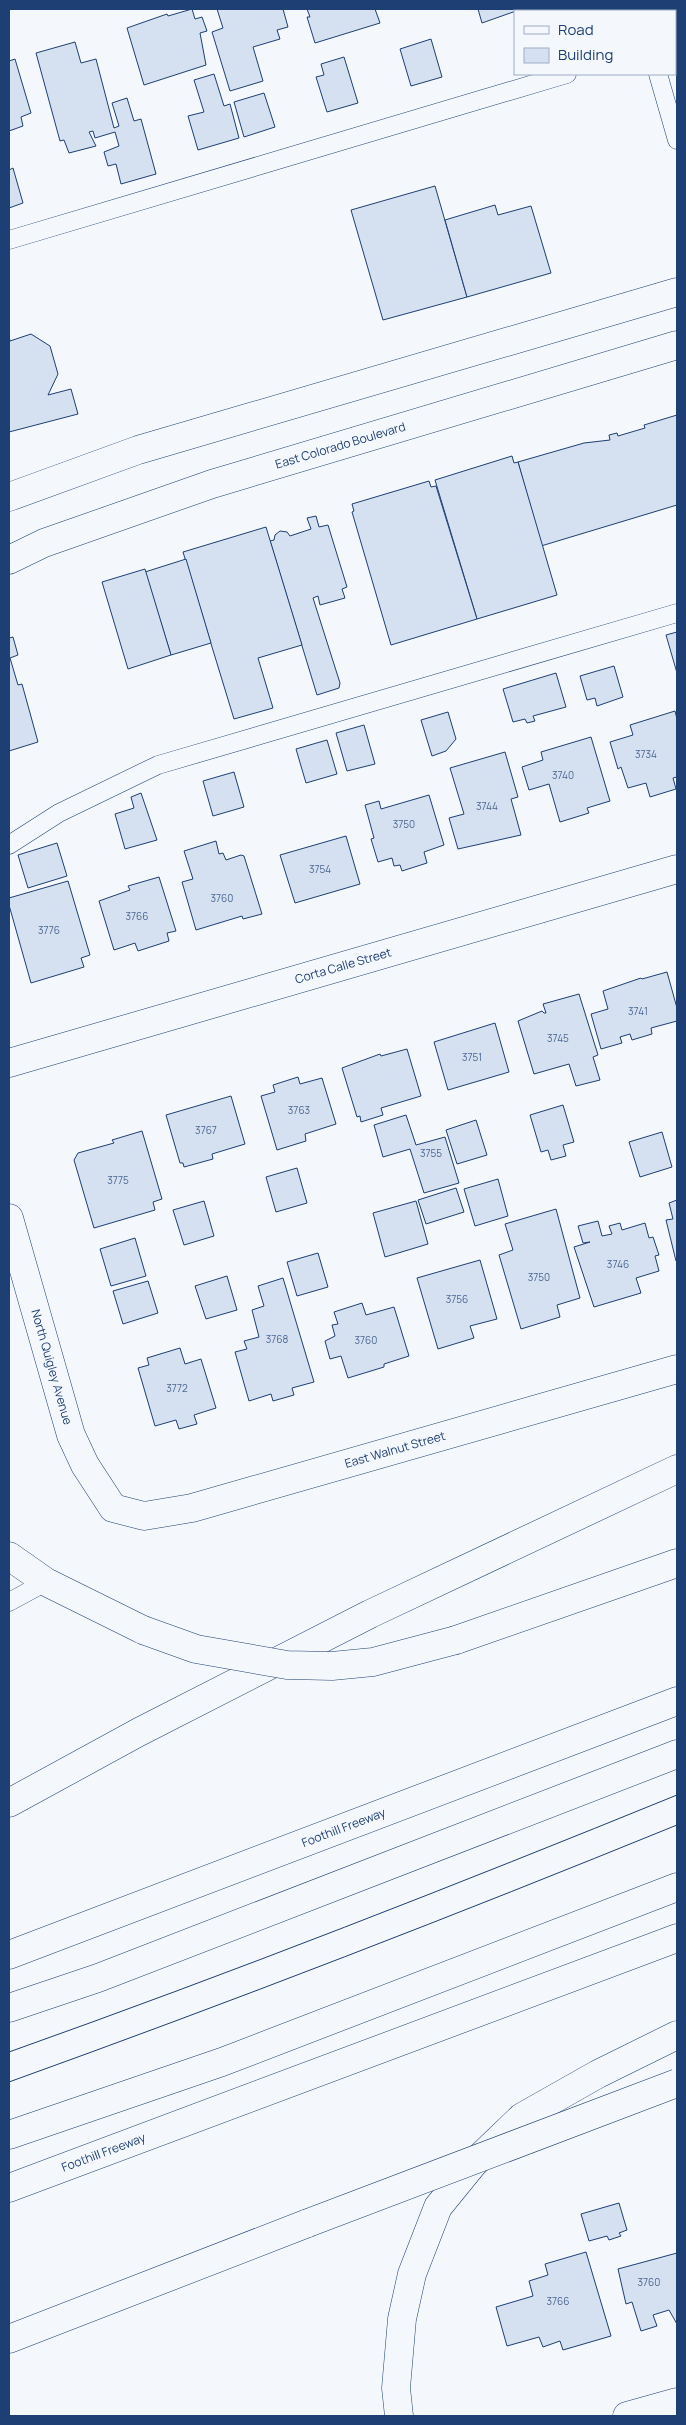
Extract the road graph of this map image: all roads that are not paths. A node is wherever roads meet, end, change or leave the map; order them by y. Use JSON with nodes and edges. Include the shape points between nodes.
{"nodes":[{"id":1,"x":564,"y":75,"type":"edge"},
{"id":2,"x":658,"y":75,"type":"edge"},
{"id":3,"x":677,"y":140,"type":"edge"},
{"id":4,"x":9,"y":240,"type":"edge"},
{"id":5,"x":677,"y":292,"type":"edge"},
{"id":6,"x":677,"y":345,"type":"edge"},
{"id":7,"x":9,"y":497,"type":"edge"},
{"id":8,"x":9,"y":560,"type":"edge"},
{"id":9,"x":677,"y":613,"type":"edge"},
{"id":10,"x":9,"y":844,"type":"edge"},
{"id":11,"x":677,"y":869,"type":"edge"},
{"id":12,"x":9,"y":1063,"type":"edge"},
{"id":13,"x":9,"y":1218,"type":"edge"},
{"id":14,"x":677,"y":1369,"type":"edge"},
{"id":15,"x":677,"y":1469,"type":"edge"},
{"id":16,"x":113,"y":1508,"type":"joint"},
{"id":17,"x":9,"y":1556,"type":"edge"},
{"id":18,"x":677,"y":1562,"type":"edge"},
{"id":19,"x":46,"y":1582,"type":"junction"},
{"id":20,"x":9,"y":1602,"type":"edge"},
{"id":21,"x":677,"y":1701,"type":"edge"},
{"id":22,"x":677,"y":1754,"type":"edge"},
{"id":23,"x":9,"y":1803,"type":"edge"},
{"id":24,"x":677,"y":1887,"type":"edge"},
{"id":25,"x":677,"y":1938,"type":"edge"},
{"id":26,"x":9,"y":1955,"type":"edge"},
{"id":27,"x":9,"y":2008,"type":"edge"},
{"id":28,"x":677,"y":2035,"type":"edge"},
{"id":29,"x":677,"y":2082,"type":"edge"},
{"id":30,"x":9,"y":2135,"type":"edge"},
{"id":31,"x":9,"y":2188,"type":"edge"},
{"id":32,"x":9,"y":2339,"type":"edge"},
{"id":33,"x":677,"y":2402,"type":"edge"},
{"id":34,"x":399,"y":2416,"type":"edge"},
{"id":35,"x":627,"y":2416,"type":"edge"}],
"edges":[{"from":1,"to":4,"type":"lane"},
{"from":2,"to":3,"type":"lane"},
{"from":5,"to":7,"type":"main road","via":[[138,450]]},
{"from":6,"to":8,"type":"main road","name":"East Colorado Boulevard","via":[[212,484],[44,543]]},
{"from":9,"to":10,"type":"lane","via":[[158,765],[59,813]]},
{"from":11,"to":12,"type":"main road","name":"Corta Calle Street"},
{"from":13,"to":16,"type":"main road","name":"North Quigley Avenue","via":[[72,1435],[85,1465]]},
{"from":14,"to":16,"type":"main road","name":"East Walnut Street","via":[[192,1508],[144,1516]]},
{"from":15,"to":23,"type":"main road","via":[[370,1614],[139,1732]]},
{"from":17,"to":19,"type":"main road"},
{"from":18,"to":19,"type":"main road","bridge":true,"via":[[456,1640],[374,1662],[332,1666],[287,1665],[196,1649],[143,1630]]},
{"from":19,"to":20,"type":"lane"},
{"from":21,"to":26,"type":"main road","name":"Foothill Freeway"},
{"from":22,"to":27,"type":"main road","via":[[116,1971]]},
{"from":24,"to":30,"type":"main road","via":[[222,2062]]},
{"from":25,"to":31,"type":"main road","name":"Foothill Freeway"},
{"from":28,"to":34,"type":"main road","via":[[598,2074],[522,2118],[473,2164],[438,2207],[412,2274],[402,2319],[396,2388]]},
{"from":29,"to":32,"type":"main road","bridge":true},
{"from":33,"to":35,"type":"main road"}]}
